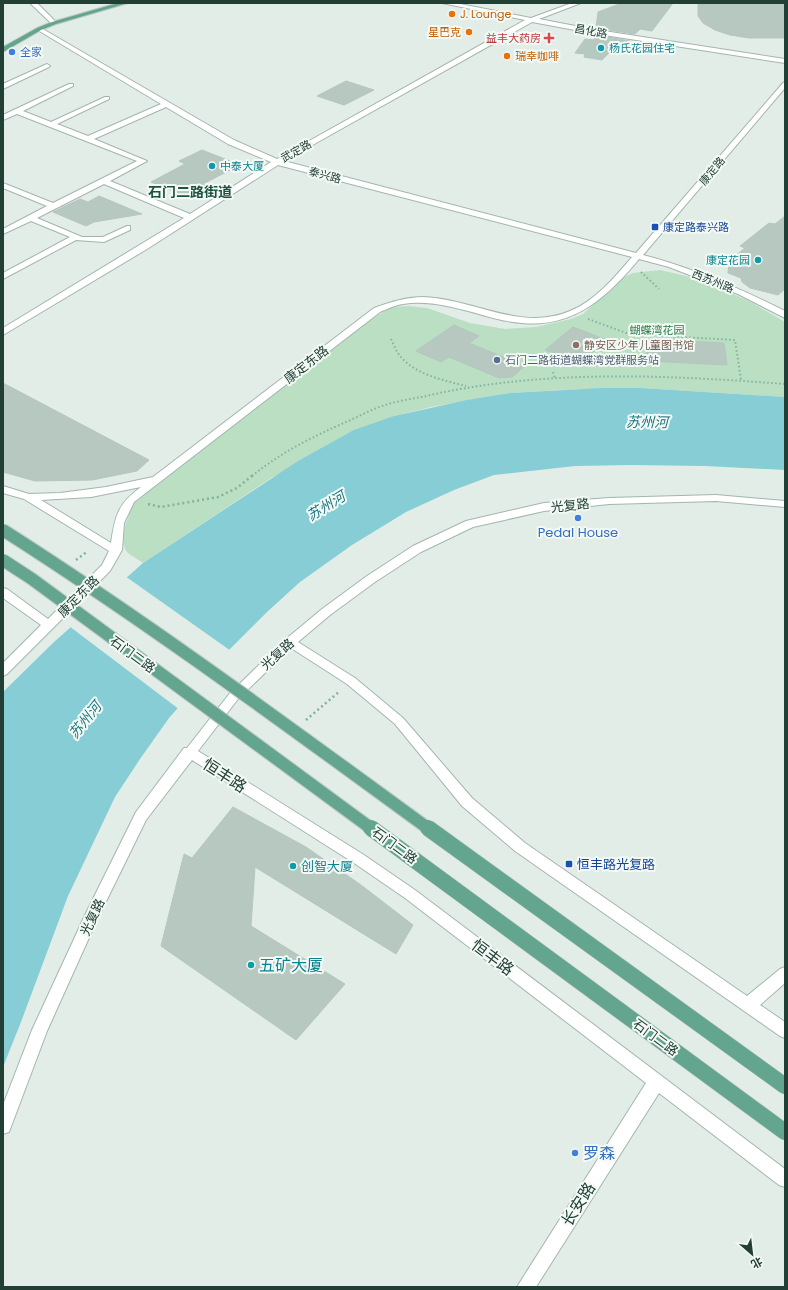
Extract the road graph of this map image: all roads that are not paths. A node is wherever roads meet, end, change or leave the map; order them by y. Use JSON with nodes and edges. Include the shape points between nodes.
{"nodes":[{"id":1,"x":32,"y":3,"type":"edge"},
{"id":2,"x":125,"y":3,"type":"edge"},
{"id":3,"x":445,"y":3,"type":"edge"},
{"id":4,"x":578,"y":3,"type":"edge"},
{"id":5,"x":530,"y":20,"type":"junction"},
{"id":6,"x":54,"y":23,"type":"junction"},
{"id":7,"x":39,"y":29,"type":"junction"},
{"id":8,"x":3,"y":41,"type":"edge"},
{"id":9,"x":3,"y":50,"type":"edge"},
{"id":10,"x":785,"y":61,"type":"edge"},
{"id":11,"x":47,"y":66,"type":"dead end"},
{"id":12,"x":785,"y":84,"type":"edge"},
{"id":13,"x":71,"y":85,"type":"dead end"},
{"id":14,"x":3,"y":87,"type":"edge"},
{"id":15,"x":107,"y":98,"type":"dead end"},
{"id":16,"x":166,"y":104,"type":"junction"},
{"id":17,"x":17,"y":111,"type":"junction"},
{"id":18,"x":3,"y":118,"type":"edge"},
{"id":19,"x":50,"y":125,"type":"junction"},
{"id":20,"x":88,"y":139,"type":"junction"},
{"id":21,"x":277,"y":162,"type":"junction"},
{"id":22,"x":104,"y":181,"type":"junction"},
{"id":23,"x":3,"y":185,"type":"edge"},
{"id":24,"x":54,"y":206,"type":"junction"},
{"id":25,"x":190,"y":217,"type":"junction"},
{"id":26,"x":31,"y":218,"type":"junction"},
{"id":27,"x":127,"y":228,"type":"dead end"},
{"id":28,"x":3,"y":232,"type":"edge"},
{"id":29,"x":76,"y":237,"type":"junction"},
{"id":30,"x":638,"y":256,"type":"junction"},
{"id":31,"x":3,"y":276,"type":"edge"},
{"id":32,"x":785,"y":315,"type":"edge"},
{"id":33,"x":3,"y":332,"type":"edge"},
{"id":34,"x":157,"y":478,"type":"junction"},
{"id":35,"x":3,"y":489,"type":"edge"},
{"id":36,"x":28,"y":497,"type":"junction"},
{"id":37,"x":785,"y":504,"type":"edge"},
{"id":38,"x":3,"y":530,"type":"edge"},
{"id":39,"x":116,"y":550,"type":"junction"},
{"id":40,"x":3,"y":560,"type":"edge"},
{"id":41,"x":3,"y":592,"type":"edge"},
{"id":42,"x":49,"y":625,"type":"junction"},
{"id":43,"x":290,"y":642,"type":"junction"},
{"id":44,"x":3,"y":671,"type":"edge"},
{"id":45,"x":189,"y":752,"type":"junction"},
{"id":46,"x":785,"y":974,"type":"edge"},
{"id":47,"x":748,"y":1005,"type":"junction"},
{"id":48,"x":785,"y":1031,"type":"edge"},
{"id":49,"x":657,"y":1081,"type":"junction"},
{"id":50,"x":785,"y":1086,"type":"edge"},
{"id":51,"x":3,"y":1126,"type":"edge"},
{"id":52,"x":785,"y":1132,"type":"edge"},
{"id":53,"x":785,"y":1179,"type":"edge"},
{"id":54,"x":526,"y":1287,"type":"edge"}],
"edges":[{"from":1,"to":6,"type":"street"},
{"from":2,"to":6,"type":"main road"},
{"from":3,"to":5,"type":"street","name":"昌化路"},
{"from":4,"to":5,"type":"street","name":"武定路"},
{"from":5,"to":10,"type":"street","name":"昌化路"},
{"from":5,"to":21,"type":"street","name":"武定路"},
{"from":6,"to":7,"type":"main road"},
{"from":7,"to":8,"type":"main road","via":[[23,31]]},
{"from":7,"to":9,"type":"main road"},
{"from":7,"to":16,"type":"street","name":"泰兴路"},
{"from":11,"to":14,"type":"street"},
{"from":12,"to":30,"type":"street","name":"康定路"},
{"from":13,"to":17,"type":"street"},
{"from":15,"to":19,"type":"street"},
{"from":16,"to":20,"type":"street"},
{"from":16,"to":21,"type":"street","name":"泰兴路","via":[[231,142]]},
{"from":17,"to":18,"type":"street"},
{"from":17,"to":19,"type":"street"},
{"from":19,"to":20,"type":"street"},
{"from":20,"to":22,"type":"street","via":[[143,161]]},
{"from":21,"to":25,"type":"street","name":"武定路"},
{"from":21,"to":30,"type":"street","name":"泰兴路"},
{"from":22,"to":24,"type":"street"},
{"from":22,"to":25,"type":"street"},
{"from":23,"to":24,"type":"street"},
{"from":24,"to":26,"type":"street"},
{"from":25,"to":33,"type":"street","name":"武定路"},
{"from":26,"to":28,"type":"street"},
{"from":26,"to":29,"type":"street"},
{"from":27,"to":29,"type":"street","via":[[104,240]]},
{"from":29,"to":31,"type":"street"},
{"from":30,"to":32,"type":"street","name":"西苏州路","via":[[672,265],[717,282]]},
{"from":30,"to":34,"type":"street","name":"康定东路","via":[[587,305],[555,319],[516,320],[422,299],[400,300],[388,304]]},
{"from":34,"to":36,"type":"street","via":[[88,495]]},
{"from":34,"to":39,"type":"street","name":"康定东路","via":[[130,500],[123,512]]},
{"from":35,"to":36,"type":"street"},
{"from":36,"to":39,"type":"street"},
{"from":37,"to":43,"type":"street","name":"光复路","via":[[716,498],[609,501],[544,508],[470,524],[417,549],[354,592]]},
{"from":38,"to":50,"type":"main road","bridge":true,"via":[[64,569],[294,731]]},
{"from":39,"to":42,"type":"street","name":"康定东路","via":[[106,568]]},
{"from":40,"to":52,"type":"main road","name":"石门二路","bridge":true},
{"from":41,"to":42,"type":"street"},
{"from":42,"to":44,"type":"street","name":"康定东路"},
{"from":43,"to":45,"type":"street","name":"光复路","via":[[234,696]]},
{"from":43,"to":47,"type":"street","via":[[351,681],[399,721],[467,802],[493,826]]},
{"from":45,"to":49,"type":"street","name":"恒丰路","via":[[410,894]]},
{"from":45,"to":51,"type":"street","name":"光复路","via":[[141,816],[40,1030]]},
{"from":46,"to":47,"type":"street"},
{"from":47,"to":48,"type":"street"},
{"from":49,"to":53,"type":"street","name":"恒丰路"},
{"from":49,"to":54,"type":"street","name":"长安路"}]}
